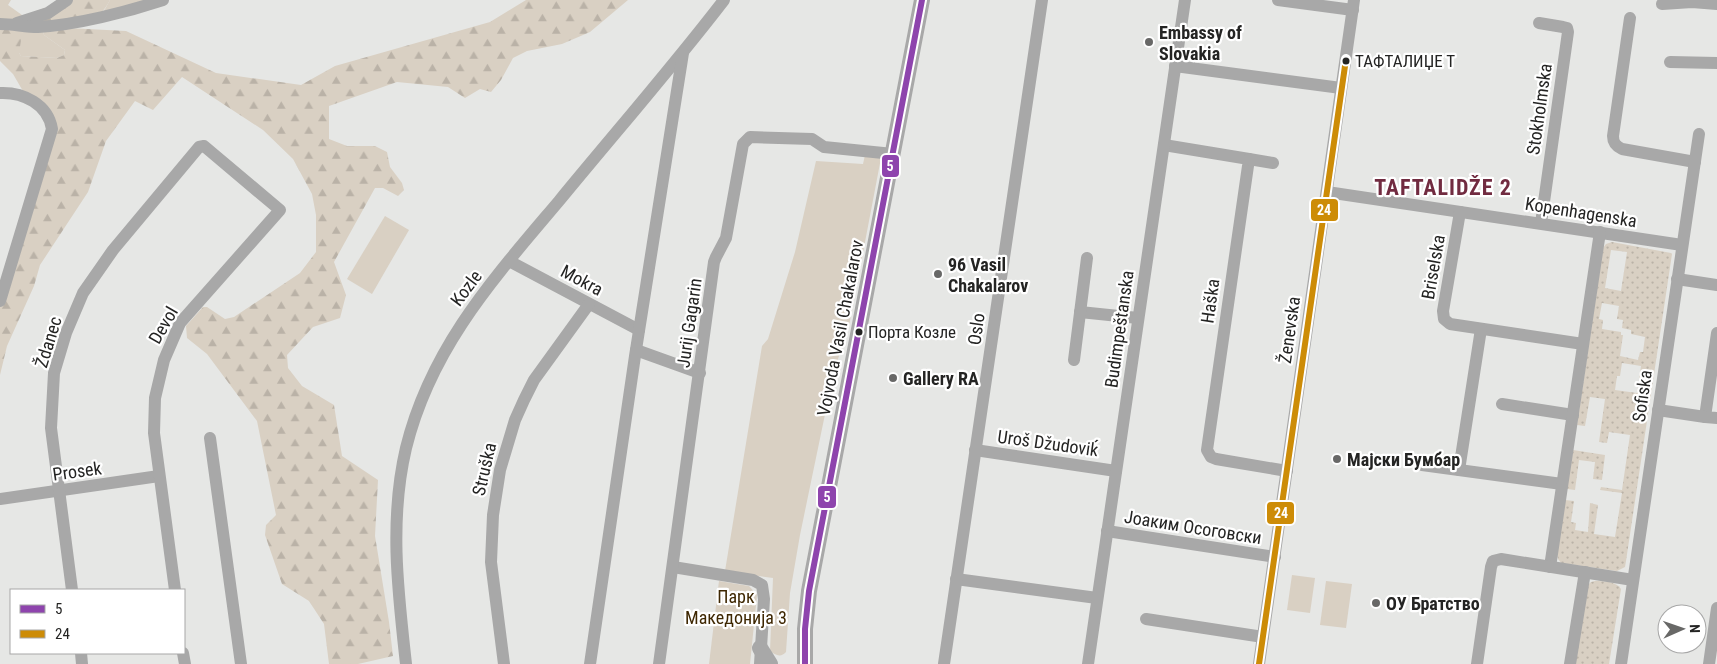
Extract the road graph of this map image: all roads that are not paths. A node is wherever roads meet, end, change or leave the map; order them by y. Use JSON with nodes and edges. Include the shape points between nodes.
{"nodes":[{"id":1,"x":67,"y":0,"type":"edge"},
{"id":2,"x":163,"y":0,"type":"edge"},
{"id":3,"x":724,"y":0,"type":"edge"},
{"id":4,"x":922,"y":0,"type":"edge"},
{"id":5,"x":1042,"y":0,"type":"edge"},
{"id":6,"x":1185,"y":0,"type":"edge"},
{"id":7,"x":1278,"y":0,"type":"edge"},
{"id":8,"x":1662,"y":4,"type":"dead end"},
{"id":9,"x":1717,"y":4,"type":"edge"},
{"id":10,"x":1353,"y":5,"type":"edge"},
{"id":11,"x":1630,"y":18,"type":"dead end"},
{"id":12,"x":1539,"y":23,"type":"dead end"},
{"id":13,"x":6,"y":24,"type":"edge"},
{"id":14,"x":683,"y":53,"type":"junction"},
{"id":15,"x":1670,"y":62,"type":"dead end"},
{"id":16,"x":1717,"y":63,"type":"edge"},
{"id":17,"x":1175,"y":66,"type":"junction"},
{"id":18,"x":1342,"y":88,"type":"junction"},
{"id":19,"x":0,"y":93,"type":"edge"},
{"id":20,"x":1699,"y":134,"type":"dead end"},
{"id":21,"x":202,"y":145,"type":"joint"},
{"id":22,"x":1164,"y":145,"type":"junction"},
{"id":23,"x":893,"y":154,"type":"junction"},
{"id":24,"x":1249,"y":159,"type":"junction"},
{"id":25,"x":1695,"y":162,"type":"junction"},
{"id":26,"x":1273,"y":163,"type":"dead end"},
{"id":27,"x":1326,"y":192,"type":"junction"},
{"id":28,"x":1460,"y":212,"type":"junction"},
{"id":29,"x":1541,"y":223,"type":"junction"},
{"id":30,"x":1600,"y":232,"type":"junction"},
{"id":31,"x":1682,"y":245,"type":"junction"},
{"id":32,"x":1087,"y":258,"type":"dead end"},
{"id":33,"x":509,"y":261,"type":"junction"},
{"id":34,"x":1678,"y":279,"type":"junction"},
{"id":35,"x":1717,"y":285,"type":"edge"},
{"id":36,"x":0,"y":301,"type":"edge"},
{"id":37,"x":589,"y":304,"type":"junction"},
{"id":38,"x":1080,"y":312,"type":"junction"},
{"id":39,"x":1138,"y":318,"type":"junction"},
{"id":40,"x":1481,"y":329,"type":"junction"},
{"id":41,"x":639,"y":330,"type":"junction"},
{"id":42,"x":1717,"y":333,"type":"edge"},
{"id":43,"x":1583,"y":344,"type":"junction"},
{"id":44,"x":636,"y":350,"type":"junction"},
{"id":45,"x":1074,"y":360,"type":"dead end"},
{"id":46,"x":700,"y":373,"type":"junction"},
{"id":47,"x":1502,"y":404,"type":"dead end"},
{"id":48,"x":1658,"y":410,"type":"junction"},
{"id":49,"x":1573,"y":415,"type":"junction"},
{"id":50,"x":1711,"y":418,"type":"edge"},
{"id":51,"x":210,"y":438,"type":"dead end"},
{"id":52,"x":976,"y":450,"type":"junction"},
{"id":53,"x":1422,"y":465,"type":"dead end"},
{"id":54,"x":1116,"y":470,"type":"junction"},
{"id":55,"x":1459,"y":470,"type":"junction"},
{"id":56,"x":1287,"y":471,"type":"junction"},
{"id":57,"x":159,"y":476,"type":"junction"},
{"id":58,"x":1562,"y":484,"type":"junction"},
{"id":59,"x":59,"y":491,"type":"junction"},
{"id":60,"x":0,"y":499,"type":"edge"},
{"id":61,"x":1106,"y":531,"type":"junction"},
{"id":62,"x":1274,"y":557,"type":"junction"},
{"id":63,"x":1550,"y":566,"type":"junction"},
{"id":64,"x":673,"y":567,"type":"junction"},
{"id":65,"x":1585,"y":572,"type":"junction"},
{"id":66,"x":956,"y":579,"type":"junction"},
{"id":67,"x":1633,"y":580,"type":"junction"},
{"id":68,"x":72,"y":589,"type":"edge"},
{"id":69,"x":175,"y":589,"type":"edge"},
{"id":70,"x":1097,"y":598,"type":"junction"},
{"id":71,"x":1717,"y":608,"type":"edge"},
{"id":72,"x":1146,"y":619,"type":"dead end"},
{"id":73,"x":1263,"y":637,"type":"junction"},
{"id":74,"x":804,"y":644,"type":"junction"},
{"id":75,"x":762,"y":660,"type":"edge"},
{"id":76,"x":241,"y":664,"type":"edge"},
{"id":77,"x":406,"y":664,"type":"edge"},
{"id":78,"x":504,"y":664,"type":"edge"},
{"id":79,"x":590,"y":664,"type":"edge"},
{"id":80,"x":659,"y":664,"type":"edge"},
{"id":81,"x":790,"y":664,"type":"edge"},
{"id":82,"x":805,"y":664,"type":"edge"},
{"id":83,"x":813,"y":664,"type":"edge"},
{"id":84,"x":944,"y":664,"type":"edge"},
{"id":85,"x":1088,"y":664,"type":"edge"},
{"id":86,"x":1259,"y":664,"type":"edge"},
{"id":87,"x":1477,"y":664,"type":"edge"},
{"id":88,"x":1570,"y":664,"type":"edge"},
{"id":89,"x":1621,"y":664,"type":"edge"},
{"id":90,"x":1709,"y":664,"type":"edge"}],
"edges":[{"from":1,"to":13,"type":"street","via":[[48,13]]},
{"from":2,"to":13,"type":"street","via":[[58,25],[30,27]]},
{"from":3,"to":14,"type":"street","name":"Kozle"},
{"from":4,"to":23,"type":"street","name":"Vojvoda Vasil Chakalarov"},
{"from":5,"to":52,"type":"street","name":"Oslo"},
{"from":6,"to":17,"type":"street","name":"Budimpeštanska"},
{"from":7,"to":10,"type":"street"},
{"from":8,"to":9,"type":"street"},
{"from":10,"to":18,"type":"street","name":"Ženevska"},
{"from":11,"to":25,"type":"street","via":[[1613,141],[1622,149]]},
{"from":12,"to":29,"type":"street","name":"Stokholmska","via":[[1567,28],[1568,32]]},
{"from":14,"to":33,"type":"street","name":"Kozle"},
{"from":14,"to":41,"type":"street"},
{"from":15,"to":16,"type":"street"},
{"from":17,"to":18,"type":"street"},
{"from":17,"to":22,"type":"street","name":"Budimpeštanska"},
{"from":18,"to":27,"type":"street","name":"Ženevska"},
{"from":19,"to":36,"type":"street","via":[[28,98],[40,106],[48,114],[52,128]]},
{"from":20,"to":25,"type":"street","name":"Sofiska"},
{"from":21,"to":57,"type":"street","name":"Devol","via":[[280,210],[180,323],[164,360],[155,398],[154,433]]},
{"from":21,"to":59,"type":"street","name":"Ždanec","via":[[113,250],[83,294],[66,332],[54,373],[51,428]]},
{"from":22,"to":24,"type":"street"},
{"from":22,"to":39,"type":"street","name":"Budimpeštanska"},
{"from":23,"to":46,"type":"street","name":"Jurij Gagarin","via":[[824,147],[812,139],[750,137],[746,140],[726,238],[714,262]]},
{"from":23,"to":74,"type":"street","name":"Vojvoda Vasil Chakalarov","via":[[811,582]]},
{"from":24,"to":26,"type":"street"},
{"from":24,"to":56,"type":"street","name":"Haška","via":[[1207,450],[1216,459]]},
{"from":25,"to":31,"type":"street","name":"Sofiska"},
{"from":27,"to":28,"type":"street","name":"Kopenhagenska"},
{"from":27,"to":56,"type":"street","name":"Ženevska"},
{"from":28,"to":29,"type":"street","name":"Kopenhagenska"},
{"from":28,"to":40,"type":"street","name":"Briselska","via":[[1444,318],[1450,324]]},
{"from":29,"to":30,"type":"street","name":"Kopenhagenska"},
{"from":30,"to":31,"type":"street","name":"Kopenhagenska"},
{"from":30,"to":43,"type":"street"},
{"from":31,"to":34,"type":"street","name":"Sofiska"},
{"from":32,"to":38,"type":"street"},
{"from":33,"to":37,"type":"street","name":"Mokra"},
{"from":33,"to":77,"type":"street","name":"Kozle","via":[[468,314],[444,353],[422,400],[406,450],[395,532]]},
{"from":34,"to":35,"type":"street"},
{"from":34,"to":48,"type":"street","name":"Sofiska"},
{"from":37,"to":41,"type":"street","name":"Mokra"},
{"from":37,"to":78,"type":"street","name":"Struška","via":[[527,393],[500,470],[493,514],[492,562]]},
{"from":38,"to":39,"type":"street"},
{"from":38,"to":45,"type":"street"},
{"from":39,"to":54,"type":"street","name":"Budimpeštanska"},
{"from":40,"to":43,"type":"street","name":"Briselska"},
{"from":40,"to":55,"type":"street"},
{"from":41,"to":44,"type":"street"},
{"from":42,"to":50,"type":"street"},
{"from":43,"to":49,"type":"street"},
{"from":44,"to":46,"type":"street"},
{"from":44,"to":79,"type":"street"},
{"from":46,"to":64,"type":"street","name":"Jurij Gagarin"},
{"from":47,"to":49,"type":"street"},
{"from":48,"to":50,"type":"street"},
{"from":48,"to":67,"type":"street","name":"Sofiska"},
{"from":49,"to":58,"type":"street"},
{"from":51,"to":76,"type":"street"},
{"from":52,"to":54,"type":"street","name":"Uroš Džudoviḱ"},
{"from":52,"to":66,"type":"street","name":"Oslo"},
{"from":53,"to":55,"type":"street"},
{"from":54,"to":61,"type":"street","name":"Budimpeštanska"},
{"from":55,"to":58,"type":"street"},
{"from":56,"to":62,"type":"street","name":"Ženevska"},
{"from":57,"to":59,"type":"street","name":"Prosek"},
{"from":57,"to":69,"type":"street","name":"Devol"},
{"from":58,"to":63,"type":"street"},
{"from":59,"to":60,"type":"street","name":"Prosek"},
{"from":59,"to":68,"type":"street","name":"Ždanec"},
{"from":61,"to":62,"type":"street","name":"Јоаким Осоговски"},
{"from":61,"to":70,"type":"street","name":"Budimpeštanska"},
{"from":62,"to":73,"type":"street","name":"Ženevska"},
{"from":63,"to":65,"type":"street"},
{"from":63,"to":87,"type":"street","via":[[1501,559],[1494,561]]},
{"from":64,"to":75,"type":"street","via":[[760,583],[764,594]]},
{"from":64,"to":80,"type":"street","name":"Jurij Gagarin"},
{"from":65,"to":67,"type":"street"},
{"from":65,"to":88,"type":"street"},
{"from":66,"to":70,"type":"street"},
{"from":66,"to":84,"type":"street","name":"Oslo"},
{"from":67,"to":89,"type":"street","name":"Sofiska"},
{"from":70,"to":85,"type":"street","name":"Budimpeštanska"},
{"from":71,"to":90,"type":"street"},
{"from":72,"to":73,"type":"street"},
{"from":73,"to":86,"type":"street","name":"Ženevska"},
{"from":74,"to":81,"type":"street"},
{"from":74,"to":82,"type":"street","name":"Vojvoda Vasil Chakalarov"},
{"from":74,"to":83,"type":"street"}]}
